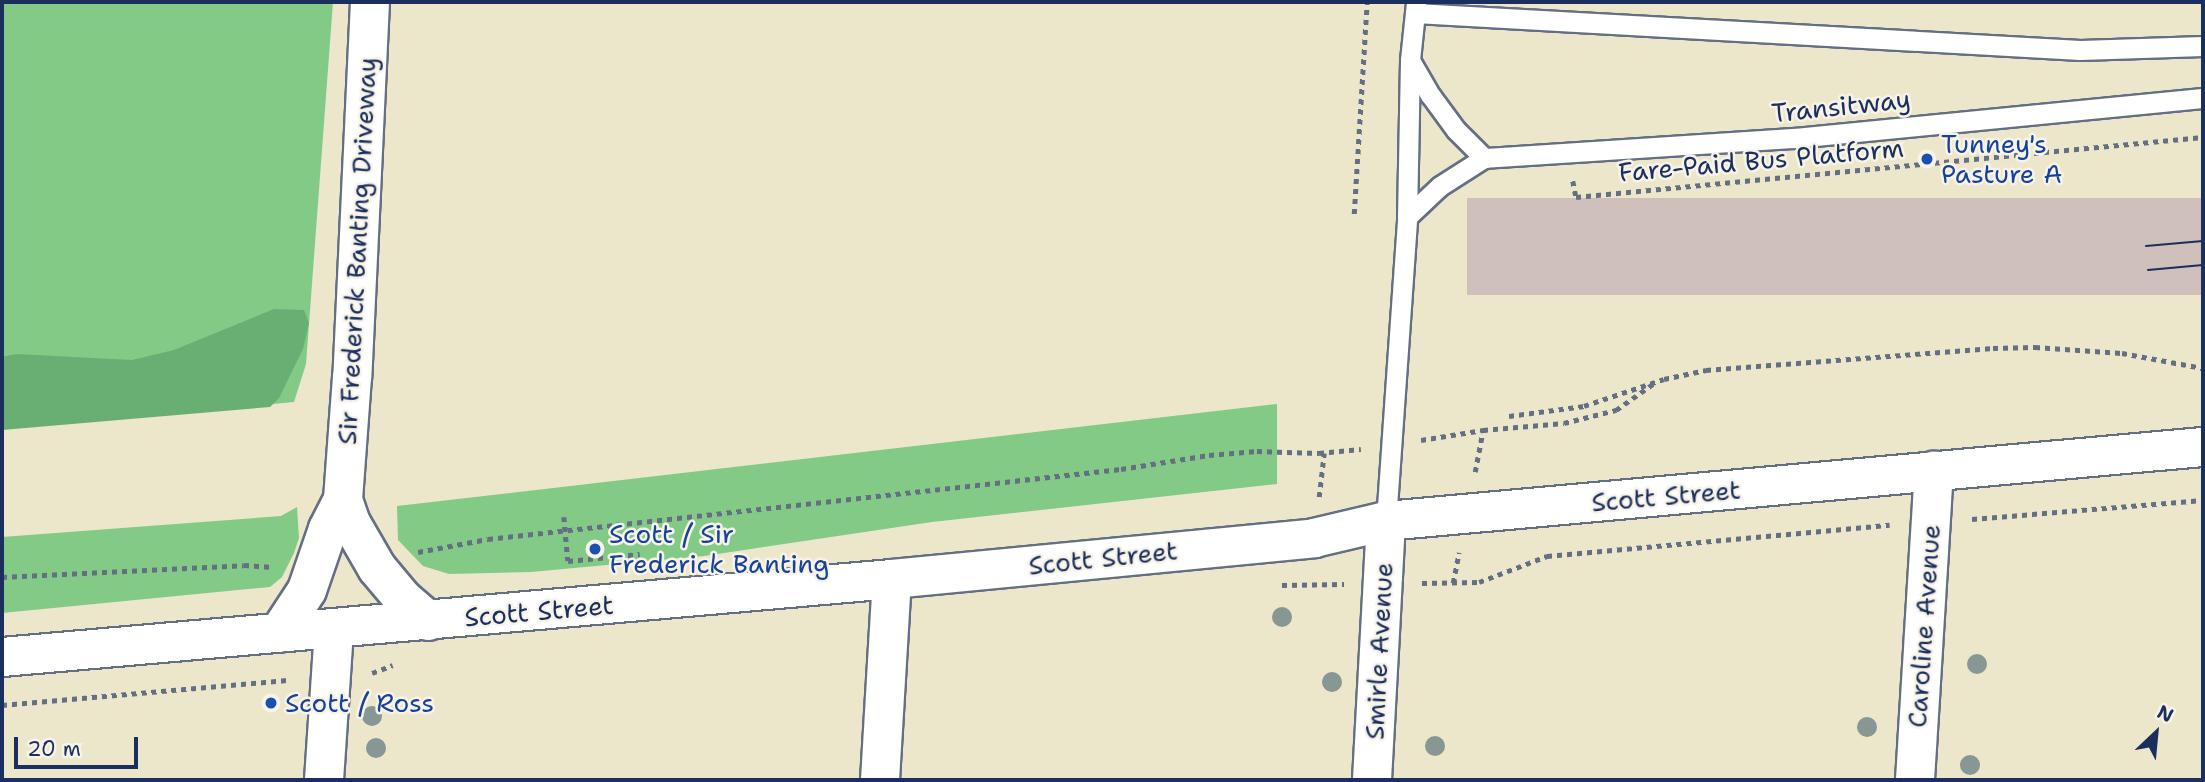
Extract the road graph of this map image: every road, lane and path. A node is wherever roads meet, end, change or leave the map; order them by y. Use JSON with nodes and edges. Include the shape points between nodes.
{"nodes":[{"id":1,"x":370,"y":2,"type":"edge"},
{"id":2,"x":1367,"y":2,"type":"edge"},
{"id":3,"x":1415,"y":8,"type":"edge"},
{"id":4,"x":2203,"y":46,"type":"edge"},
{"id":5,"x":1410,"y":60,"type":"junction"},
{"id":6,"x":2203,"y":98,"type":"edge"},
{"id":7,"x":2203,"y":137,"type":"edge"},
{"id":8,"x":1570,"y":153,"type":"junction"},
{"id":9,"x":1484,"y":158,"type":"junction"},
{"id":10,"x":1573,"y":180,"type":"junction"},
{"id":11,"x":1562,"y":181,"type":"dead end"},
{"id":12,"x":1354,"y":214,"type":"dead end"},
{"id":13,"x":1407,"y":217,"type":"junction"},
{"id":14,"x":2203,"y":368,"type":"edge"},
{"id":15,"x":1653,"y":384,"type":"junction"},
{"id":16,"x":1509,"y":416,"type":"dead end"},
{"id":17,"x":1483,"y":430,"type":"junction"},
{"id":18,"x":1464,"y":433,"type":"dead end"},
{"id":19,"x":1481,"y":445,"type":"dead end"},
{"id":20,"x":2203,"y":447,"type":"edge"},
{"id":21,"x":1337,"y":452,"type":"dead end"},
{"id":22,"x":1934,"y":471,"type":"junction"},
{"id":23,"x":343,"y":500,"type":"junction"},
{"id":24,"x":2203,"y":500,"type":"edge"},
{"id":25,"x":564,"y":517,"type":"dead end"},
{"id":26,"x":1972,"y":519,"type":"dead end"},
{"id":27,"x":1387,"y":521,"type":"junction"},
{"id":28,"x":1851,"y":528,"type":"dead end"},
{"id":29,"x":565,"y":531,"type":"junction"},
{"id":30,"x":409,"y":554,"type":"dead end"},
{"id":31,"x":640,"y":554,"type":"dead end"},
{"id":32,"x":1457,"y":561,"type":"dead end"},
{"id":33,"x":244,"y":565,"type":"dead end"},
{"id":34,"x":2,"y":577,"type":"edge"},
{"id":35,"x":892,"y":579,"type":"junction"},
{"id":36,"x":1427,"y":583,"type":"dead end"},
{"id":37,"x":1453,"y":583,"type":"junction"},
{"id":38,"x":428,"y":621,"type":"junction"},
{"id":39,"x":334,"y":628,"type":"junction"},
{"id":40,"x":279,"y":633,"type":"junction"},
{"id":41,"x":2,"y":657,"type":"edge"},
{"id":42,"x":292,"y":680,"type":"dead end"},
{"id":43,"x":2,"y":705,"type":"edge"},
{"id":44,"x":324,"y":780,"type":"edge"},
{"id":45,"x":880,"y":780,"type":"edge"},
{"id":46,"x":1372,"y":780,"type":"edge"},
{"id":47,"x":1915,"y":780,"type":"edge"}],
"edges":[{"from":1,"to":23,"type":"main road","name":"Sir Frederick Banting Driveway"},
{"from":2,"to":12,"type":"path"},
{"from":3,"to":4,"type":"lane","via":[[2080,50]]},
{"from":3,"to":5,"type":"lane"},
{"from":5,"to":9,"type":"lane","via":[[1456,130]]},
{"from":5,"to":13,"type":"lane"},
{"from":6,"to":8,"type":"lane","name":"Transitway","via":[[1794,138]]},
{"from":7,"to":10,"type":"path","name":"Fare-Paid Bus Platform","via":[[1576,197]]},
{"from":8,"to":9,"type":"lane","name":"Transitway"},
{"from":8,"to":10,"type":"path"},
{"from":9,"to":13,"type":"lane","name":"Transitway","via":[[1440,186]]},
{"from":10,"to":11,"type":"path"},
{"from":13,"to":27,"type":"lane"},
{"from":14,"to":15,"type":"path","via":[[2122,353],[1993,348],[1706,370]]},
{"from":15,"to":16,"type":"path","via":[[1584,406]]},
{"from":15,"to":17,"type":"path","via":[[1616,410],[1564,423]]},
{"from":17,"to":18,"type":"path"},
{"from":17,"to":19,"type":"path"},
{"from":20,"to":22,"type":"main road","name":"Scott Street"},
{"from":21,"to":29,"type":"path","via":[[1209,455],[1121,469]]},
{"from":22,"to":27,"type":"main road","name":"Scott Street"},
{"from":22,"to":47,"type":"main road","name":"Caroline Avenue"},
{"from":23,"to":38,"type":"main road","name":"Sir Frederick Banting Driveway","via":[[377,568]]},
{"from":23,"to":40,"type":"main road","name":"Sir Frederick Banting Driveway","via":[[307,590]]},
{"from":24,"to":26,"type":"path"},
{"from":25,"to":29,"type":"path"},
{"from":27,"to":35,"type":"main road","name":"Scott Street","via":[[1314,538]]},
{"from":27,"to":46,"type":"main road","name":"Smirle Avenue"},
{"from":28,"to":37,"type":"path","via":[[1547,556],[1497,578]]},
{"from":29,"to":30,"type":"path","via":[[488,538]]},
{"from":29,"to":31,"type":"path","via":[[568,561]]},
{"from":32,"to":37,"type":"path"},
{"from":33,"to":34,"type":"path"},
{"from":35,"to":38,"type":"main road","name":"Scott Street"},
{"from":35,"to":45,"type":"main road"},
{"from":36,"to":37,"type":"path"},
{"from":38,"to":39,"type":"main road","name":"Scott Street"},
{"from":39,"to":40,"type":"main road","name":"Scott Street"},
{"from":39,"to":44,"type":"main road"},
{"from":40,"to":41,"type":"main road","name":"Scott Street"},
{"from":42,"to":43,"type":"path"}]}
